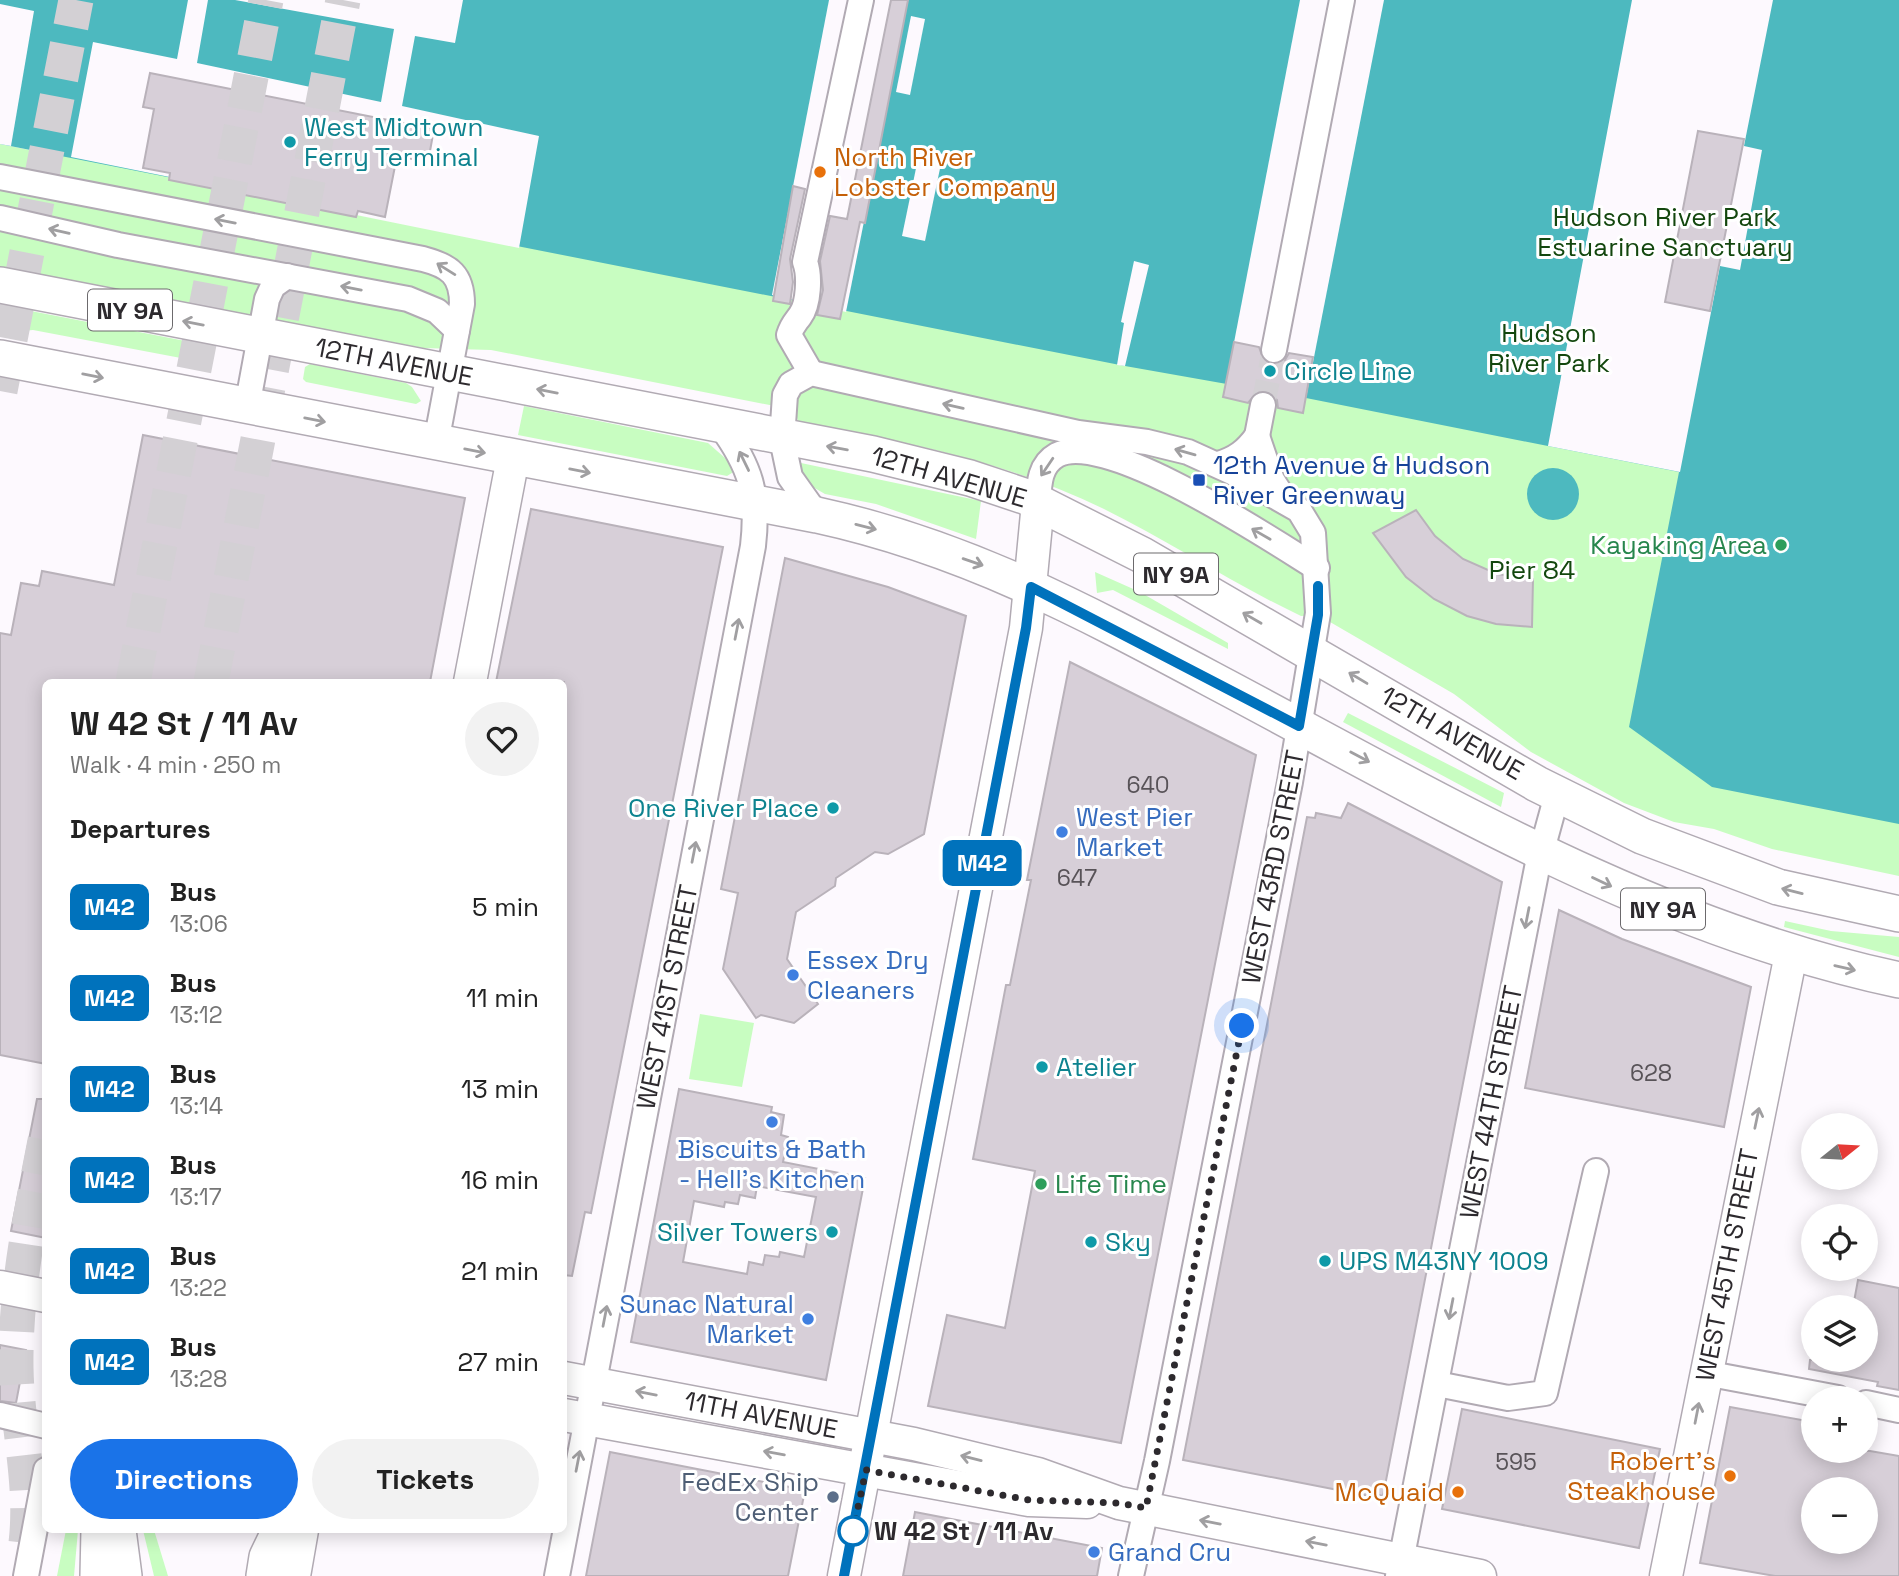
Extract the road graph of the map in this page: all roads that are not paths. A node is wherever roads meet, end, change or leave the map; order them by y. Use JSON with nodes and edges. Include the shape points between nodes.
{"nodes":[{"id":1,"x":861,"y":0,"type":"edge"},
{"id":2,"x":1342,"y":0,"type":"edge"},
{"id":3,"x":0,"y":177,"type":"edge"},
{"id":4,"x":0,"y":218,"type":"edge"},
{"id":5,"x":286,"y":276,"type":"junction"},
{"id":6,"x":0,"y":285,"type":"edge"},
{"id":7,"x":457,"y":330,"type":"junction"},
{"id":8,"x":260,"y":337,"type":"junction"},
{"id":9,"x":1274,"y":350,"type":"tunnel mouth"},
{"id":10,"x":0,"y":358,"type":"edge"},
{"id":11,"x":450,"y":373,"type":"junction"},
{"id":12,"x":811,"y":373,"type":"junction"},
{"id":13,"x":1263,"y":405,"type":"tunnel mouth"},
{"id":14,"x":247,"y":407,"type":"junction"},
{"id":15,"x":720,"y":425,"type":"junction"},
{"id":16,"x":1257,"y":436,"type":"junction"},
{"id":17,"x":782,"y":439,"type":"junction"},
{"id":18,"x":436,"y":443,"type":"junction"},
{"id":19,"x":513,"y":458,"type":"junction"},
{"id":20,"x":1218,"y":464,"type":"junction"},
{"id":21,"x":754,"y":503,"type":"junction"},
{"id":22,"x":1038,"y":503,"type":"junction"},
{"id":23,"x":1287,"y":503,"type":"junction"},
{"id":24,"x":817,"y":515,"type":"junction"},
{"id":25,"x":1317,"y":568,"type":"junction"},
{"id":26,"x":1031,"y":587,"type":"junction"},
{"id":27,"x":1312,"y":651,"type":"junction"},
{"id":28,"x":471,"y":679,"type":"edge"},
{"id":29,"x":1299,"y":726,"type":"junction"},
{"id":30,"x":1557,"y":795,"type":"junction"},
{"id":31,"x":1541,"y":851,"type":"junction"},
{"id":32,"x":1899,"y":914,"type":"edge"},
{"id":33,"x":1791,"y":954,"type":"junction"},
{"id":34,"x":1899,"y":980,"type":"edge"},
{"id":35,"x":1596,"y":1171,"type":"dead end"},
{"id":36,"x":0,"y":1287,"type":"edge"},
{"id":37,"x":42,"y":1295,"type":"edge"},
{"id":38,"x":1705,"y":1373,"type":"junction"},
{"id":39,"x":578,"y":1380,"type":"edge"},
{"id":40,"x":1437,"y":1384,"type":"junction"},
{"id":41,"x":1801,"y":1391,"type":"edge"},
{"id":42,"x":1878,"y":1406,"type":"edge"},
{"id":43,"x":1899,"y":1410,"type":"edge"},
{"id":44,"x":0,"y":1415,"type":"edge"},
{"id":45,"x":575,"y":1417,"type":"edge"},
{"id":46,"x":42,"y":1425,"type":"edge"},
{"id":47,"x":873,"y":1437,"type":"junction"},
{"id":48,"x":866,"y":1470,"type":"junction"},
{"id":49,"x":567,"y":1488,"type":"edge"},
{"id":50,"x":42,"y":1491,"type":"edge"},
{"id":51,"x":1133,"y":1506,"type":"junction"},
{"id":52,"x":101,"y":1533,"type":"edge"},
{"id":53,"x":299,"y":1533,"type":"edge"},
{"id":54,"x":562,"y":1533,"type":"edge"},
{"id":55,"x":275,"y":1554,"type":"edge"},
{"id":56,"x":116,"y":1563,"type":"edge"},
{"id":57,"x":1399,"y":1568,"type":"edge"},
{"id":58,"x":26,"y":1576,"type":"edge"},
{"id":59,"x":557,"y":1576,"type":"edge"},
{"id":60,"x":844,"y":1576,"type":"edge"},
{"id":61,"x":1131,"y":1576,"type":"edge"},
{"id":62,"x":1480,"y":1576,"type":"edge"},
{"id":63,"x":1666,"y":1576,"type":"edge"}],
"edges":[{"from":1,"to":12,"type":"street","via":[[806,262],[793,271],[784,313],[792,322],[789,335]]},
{"from":2,"to":9,"type":"street"},
{"from":7,"to":3,"type":"street","one_way":true,"via":[[460,282],[442,264]]},
{"from":5,"to":4,"type":"street","one_way":true},
{"from":7,"to":5,"type":"street","one_way":true,"via":[[437,311],[408,299]]},
{"from":5,"to":8,"type":"street","via":[[269,292]]},
{"from":8,"to":6,"type":"highway","name":"12TH AVENUE","number":"NY 9A","one_way":true},
{"from":7,"to":11,"type":"street"},
{"from":8,"to":11,"type":"highway","name":"12TH AVENUE","number":"NY 9A"},
{"from":8,"to":14,"type":"street"},
{"from":10,"to":14,"type":"highway","number":"NY 9A","one_way":true},
{"from":15,"to":11,"type":"highway","name":"12TH AVENUE","number":"NY 9A","one_way":true},
{"from":11,"to":18,"type":"street"},
{"from":12,"to":17,"type":"street","via":[[792,384],[785,395]]},
{"from":20,"to":12,"type":"street","one_way":true,"via":[[1147,442],[1078,433]]},
{"from":13,"to":16,"type":"street"},
{"from":14,"to":18,"type":"highway","number":"NY 9A","one_way":true},
{"from":15,"to":17,"type":"highway","name":"12TH AVENUE","number":"NY 9A"},
{"from":21,"to":15,"type":"street","name":"WEST 41ST STREET","one_way":true,"via":[[748,467]]},
{"from":16,"to":20,"type":"street","via":[[1248,450]]},
{"from":16,"to":23,"type":"street","via":[[1272,480]]},
{"from":22,"to":17,"type":"highway","name":"12TH AVENUE","number":"NY 9A","one_way":true,"via":[[999,486],[908,462]]},
{"from":17,"to":24,"type":"street","via":[[790,477]]},
{"from":18,"to":19,"type":"highway","number":"NY 9A","one_way":true},
{"from":19,"to":21,"type":"highway","number":"NY 9A","one_way":true},
{"from":19,"to":28,"type":"main road"},
{"from":20,"to":23,"type":"street"},
{"from":21,"to":24,"type":"highway","number":"NY 9A"},
{"from":39,"to":21,"type":"street","name":"WEST 41ST STREET","one_way":true,"via":[[753,546]]},
{"from":25,"to":22,"type":"street","one_way":true,"via":[[1169,482],[1097,452],[1073,450],[1049,461],[1040,478]]},
{"from":22,"to":26,"type":"main road"},
{"from":27,"to":22,"type":"highway","name":"12TH AVENUE","number":"NY 9A","one_way":true,"via":[[1142,555]]},
{"from":23,"to":25,"type":"street","name":"WEST 43RD STREET","via":[[1303,513],[1310,525]]},
{"from":24,"to":26,"type":"highway","number":"NY 9A","one_way":true,"via":[[933,547]]},
{"from":25,"to":27,"type":"street","name":"WEST 43RD STREET","via":[[1319,603]]},
{"from":26,"to":29,"type":"highway","number":"NY 9A"},
{"from":26,"to":47,"type":"main road"},
{"from":27,"to":29,"type":"street","name":"WEST 43RD STREET"},
{"from":30,"to":27,"type":"highway","name":"12TH AVENUE","number":"NY 9A","one_way":true},
{"from":29,"to":31,"type":"highway","number":"NY 9A","one_way":true},
{"from":29,"to":51,"type":"street","name":"WEST 43RD STREET"},
{"from":30,"to":31,"type":"street","name":"WEST 44TH STREET"},
{"from":32,"to":30,"type":"highway","name":"12TH AVENUE","number":"NY 9A","one_way":true,"via":[[1806,895],[1740,875],[1642,836]]},
{"from":31,"to":33,"type":"highway","number":"NY 9A","one_way":true,"via":[[1664,909]]},
{"from":31,"to":40,"type":"street","name":"WEST 44TH STREET","one_way":true},
{"from":33,"to":34,"type":"highway","number":"NY 9A","one_way":true},
{"from":38,"to":33,"type":"main road","name":"WEST 45TH STREET","one_way":true},
{"from":35,"to":40,"type":"street","via":[[1545,1393],[1508,1398]]},
{"from":36,"to":37,"type":"main road"},
{"from":38,"to":41,"type":"street"},
{"from":63,"to":38,"type":"main road","name":"WEST 45TH STREET","one_way":true},
{"from":39,"to":45,"type":"street","name":"WEST 41ST STREET"},
{"from":47,"to":39,"type":"main road","name":"11TH AVENUE","one_way":true},
{"from":40,"to":57,"type":"street","name":"WEST 44TH STREET"},
{"from":42,"to":43,"type":"street"},
{"from":44,"to":46,"type":"street"},
{"from":48,"to":45,"type":"main road","name":"11TH AVENUE","one_way":true},
{"from":49,"to":45,"type":"street","name":"WEST 41ST STREET","one_way":true},
{"from":47,"to":48,"type":"main road"},
{"from":51,"to":47,"type":"main road","name":"11TH AVENUE","one_way":true,"via":[[1038,1474]]},
{"from":48,"to":51,"type":"main road","name":"11TH AVENUE","via":[[1029,1500]]},
{"from":48,"to":60,"type":"main road"},
{"from":50,"to":58,"type":"street"},
{"from":57,"to":51,"type":"main road","name":"11TH AVENUE","one_way":true},
{"from":51,"to":61,"type":"street","name":"WEST 43RD STREET"},
{"from":52,"to":56,"type":"highway"},
{"from":53,"to":55,"type":"main road"},
{"from":59,"to":54,"type":"street","name":"WEST 41ST STREET","one_way":true},
{"from":57,"to":62,"type":"main road","name":"11TH AVENUE"}]}
